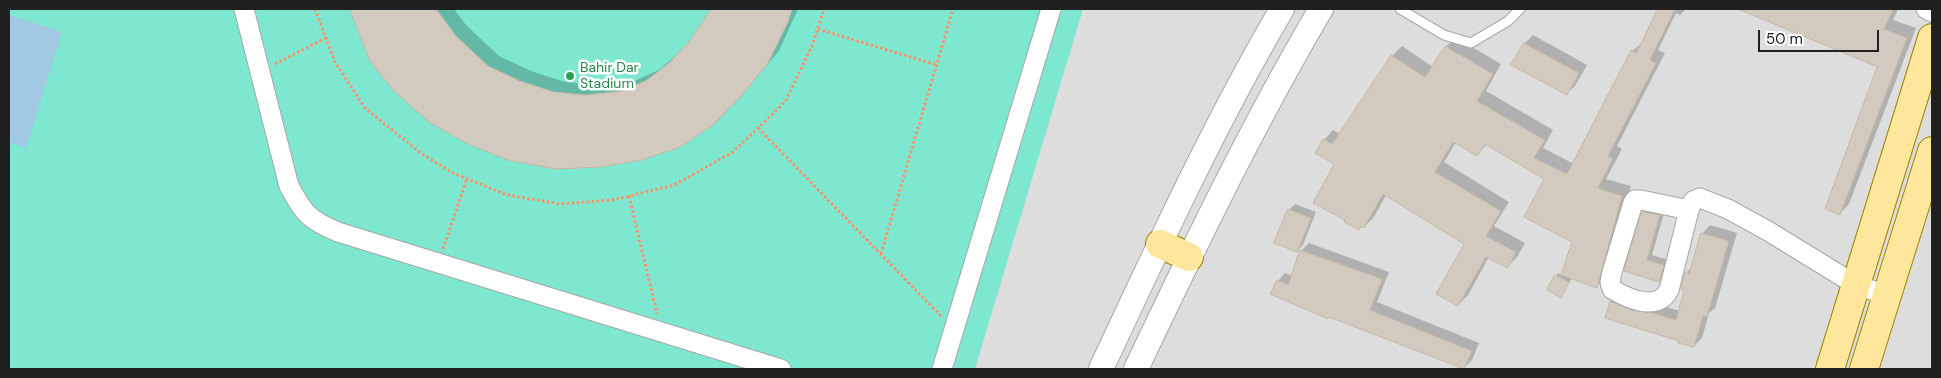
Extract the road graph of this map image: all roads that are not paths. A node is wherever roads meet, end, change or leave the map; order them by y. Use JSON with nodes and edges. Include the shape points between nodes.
{"nodes":[{"id":1,"x":244,"y":9,"type":"edge"},
{"id":2,"x":1051,"y":9,"type":"edge"},
{"id":3,"x":1282,"y":9,"type":"edge"},
{"id":4,"x":1321,"y":9,"type":"edge"},
{"id":5,"x":1400,"y":9,"type":"edge"},
{"id":6,"x":1520,"y":9,"type":"edge"},
{"id":7,"x":1926,"y":9,"type":"edge"},
{"id":8,"x":1932,"y":12,"type":"edge"},
{"id":9,"x":1932,"y":38,"type":"edge"},
{"id":10,"x":1923,"y":103,"type":"edge"},
{"id":11,"x":1932,"y":151,"type":"edge"},
{"id":12,"x":1689,"y":210,"type":"junction"},
{"id":13,"x":1160,"y":244,"type":"junction"},
{"id":14,"x":1189,"y":257,"type":"junction"},
{"id":15,"x":1856,"y":285,"type":"junction"},
{"id":16,"x":1887,"y":295,"type":"junction"},
{"id":17,"x":781,"y":369,"type":"edge"},
{"id":18,"x":942,"y":369,"type":"edge"},
{"id":19,"x":1102,"y":369,"type":"edge"},
{"id":20,"x":1136,"y":369,"type":"edge"},
{"id":21,"x":1830,"y":369,"type":"edge"},
{"id":22,"x":1864,"y":369,"type":"edge"}],
"edges":[{"from":1,"to":17,"type":"street","via":[[289,186],[301,209],[316,223]]},
{"from":2,"to":18,"type":"street"},
{"from":3,"to":13,"type":"street","via":[[1214,134]]},
{"from":4,"to":14,"type":"street","via":[[1243,148]]},
{"from":5,"to":6,"type":"lane","via":[[1444,35],[1471,43],[1508,22]]},
{"from":7,"to":8,"type":"street"},
{"from":9,"to":10,"type":"main road"},
{"from":10,"to":15,"type":"main road"},
{"from":11,"to":16,"type":"main road"},
{"from":12,"to":12,"type":"street","via":[[1641,200],[1633,203],[1612,272],[1612,289],[1650,303],[1665,298]]},
{"from":12,"to":15,"type":"street","via":[[1693,201],[1700,198],[1728,209]]},
{"from":13,"to":14,"type":"main road"},
{"from":13,"to":19,"type":"street"},
{"from":14,"to":20,"type":"street"},
{"from":15,"to":16,"type":"street"},
{"from":15,"to":21,"type":"main road"},
{"from":16,"to":22,"type":"main road"}]}
